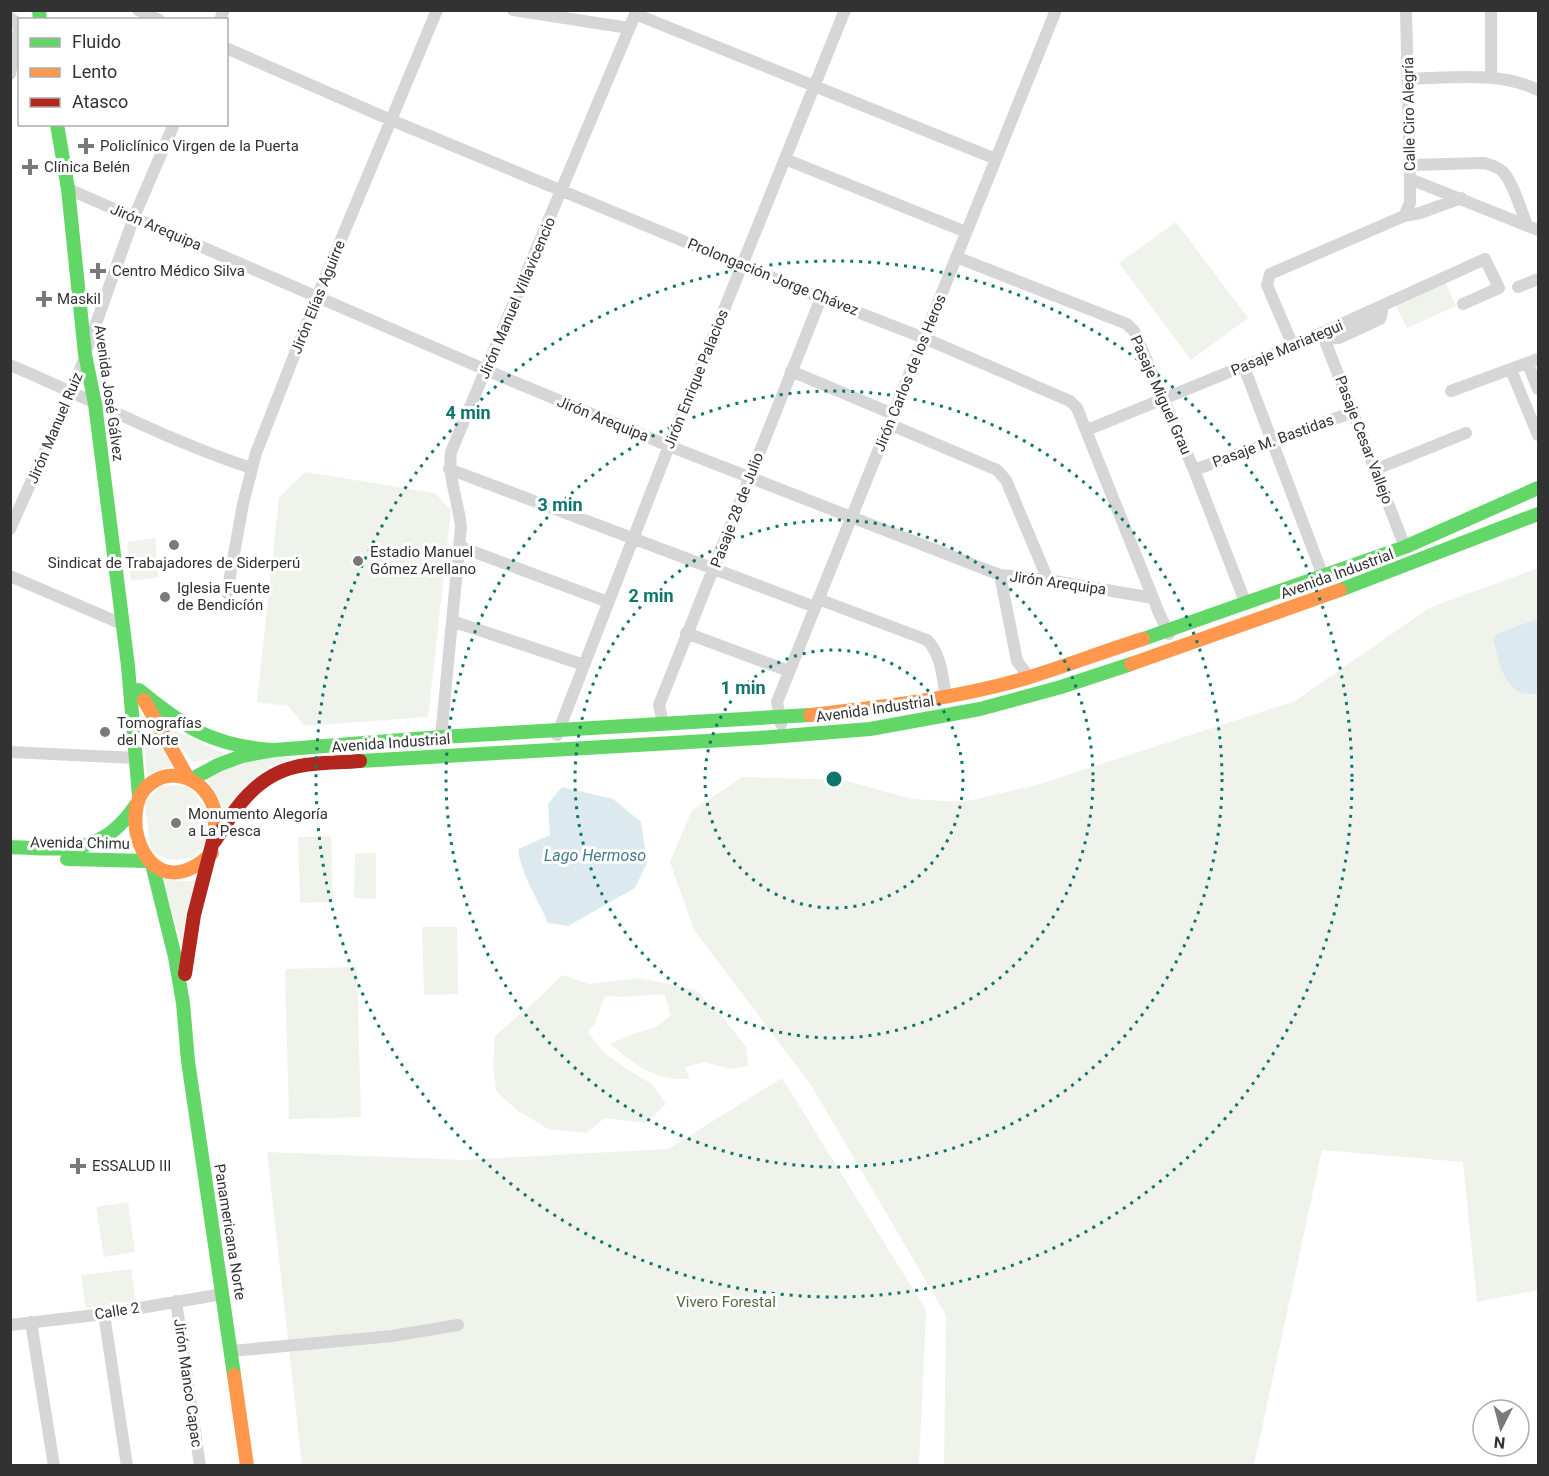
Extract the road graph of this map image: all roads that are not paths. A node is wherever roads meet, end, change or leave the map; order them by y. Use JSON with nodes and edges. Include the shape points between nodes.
{"nodes":[{"id":1,"x":138,"y":10,"type":"edge"},
{"id":2,"x":437,"y":10,"type":"edge"},
{"id":3,"x":513,"y":10,"type":"edge"},
{"id":4,"x":844,"y":10,"type":"edge"},
{"id":5,"x":1056,"y":10,"type":"edge"},
{"id":6,"x":1407,"y":10,"type":"edge"},
{"id":7,"x":1491,"y":10,"type":"edge"},
{"id":8,"x":636,"y":12,"type":"edge"},
{"id":9,"x":155,"y":18,"type":"edge"},
{"id":10,"x":630,"y":28,"type":"junction"},
{"id":11,"x":18,"y":39,"type":"edge"},
{"id":12,"x":228,"y":49,"type":"edge"},
{"id":13,"x":15,"y":66,"type":"edge"},
{"id":14,"x":1491,"y":78,"type":"junction"},
{"id":15,"x":1408,"y":79,"type":"junction"},
{"id":16,"x":814,"y":87,"type":"junction"},
{"id":17,"x":1539,"y":90,"type":"edge"},
{"id":18,"x":391,"y":120,"type":"junction"},
{"id":19,"x":57,"y":126,"type":"edge"},
{"id":20,"x":173,"y":126,"type":"edge"},
{"id":21,"x":785,"y":159,"type":"junction"},
{"id":22,"x":996,"y":159,"type":"junction"},
{"id":23,"x":1410,"y":165,"type":"junction"},
{"id":24,"x":1410,"y":179,"type":"junction"},
{"id":25,"x":68,"y":189,"type":"junction"},
{"id":26,"x":562,"y":190,"type":"junction"},
{"id":27,"x":1461,"y":198,"type":"junction"},
{"id":28,"x":1404,"y":216,"type":"junction"},
{"id":29,"x":134,"y":217,"type":"junction"},
{"id":30,"x":1533,"y":228,"type":"edge"},
{"id":31,"x":966,"y":232,"type":"junction"},
{"id":32,"x":956,"y":257,"type":"junction"},
{"id":33,"x":741,"y":264,"type":"junction"},
{"id":34,"x":1539,"y":279,"type":"edge"},
{"id":35,"x":1518,"y":286,"type":"dead end"},
{"id":36,"x":317,"y":297,"type":"junction"},
{"id":37,"x":821,"y":298,"type":"junction"},
{"id":38,"x":1463,"y":304,"type":"dead end"},
{"id":39,"x":1323,"y":336,"type":"junction"},
{"id":40,"x":924,"y":338,"type":"junction"},
{"id":41,"x":1293,"y":346,"type":"junction"},
{"id":42,"x":85,"y":354,"type":"junction"},
{"id":43,"x":1533,"y":361,"type":"edge"},
{"id":44,"x":10,"y":365,"type":"edge"},
{"id":45,"x":1244,"y":367,"type":"junction"},
{"id":46,"x":486,"y":370,"type":"junction"},
{"id":47,"x":1511,"y":370,"type":"junction"},
{"id":48,"x":791,"y":371,"type":"junction"},
{"id":49,"x":1539,"y":389,"type":"edge"},
{"id":50,"x":72,"y":391,"type":"junction"},
{"id":51,"x":1451,"y":391,"type":"dead end"},
{"id":52,"x":1164,"y":397,"type":"junction"},
{"id":53,"x":95,"y":404,"type":"junction"},
{"id":54,"x":1353,"y":412,"type":"junction"},
{"id":55,"x":891,"y":419,"type":"junction"},
{"id":56,"x":1087,"y":430,"type":"junction"},
{"id":57,"x":1466,"y":433,"type":"dead end"},
{"id":58,"x":1539,"y":435,"type":"edge"},
{"id":59,"x":1272,"y":442,"type":"junction"},
{"id":60,"x":669,"y":446,"type":"junction"},
{"id":61,"x":251,"y":468,"type":"junction"},
{"id":62,"x":449,"y":470,"type":"junction"},
{"id":63,"x":1194,"y":470,"type":"junction"},
{"id":64,"x":1374,"y":470,"type":"junction"},
{"id":65,"x":749,"y":477,"type":"junction"},
{"id":66,"x":1539,"y":488,"type":"edge"},
{"id":67,"x":1539,"y":514,"type":"edge"},
{"id":68,"x":851,"y":518,"type":"junction"},
{"id":69,"x":10,"y":529,"type":"edge"},
{"id":70,"x":633,"y":538,"type":"junction"},
{"id":71,"x":461,"y":547,"type":"junction"},
{"id":72,"x":1405,"y":547,"type":"junction"},
{"id":73,"x":714,"y":569,"type":"junction"},
{"id":74,"x":1000,"y":575,"type":"junction"},
{"id":75,"x":10,"y":576,"type":"edge"},
{"id":76,"x":1323,"y":576,"type":"junction"},
{"id":77,"x":1048,"y":580,"type":"junction"},
{"id":78,"x":227,"y":593,"type":"dead end"},
{"id":79,"x":1153,"y":598,"type":"junction"},
{"id":80,"x":608,"y":602,"type":"junction"},
{"id":81,"x":817,"y":603,"type":"junction"},
{"id":82,"x":1246,"y":604,"type":"junction"},
{"id":83,"x":452,"y":621,"type":"junction"},
{"id":84,"x":122,"y":624,"type":"junction"},
{"id":85,"x":1167,"y":630,"type":"junction"},
{"id":86,"x":686,"y":633,"type":"junction"},
{"id":87,"x":1176,"y":649,"type":"junction"},
{"id":88,"x":584,"y":665,"type":"junction"},
{"id":89,"x":128,"y":666,"type":"junction"},
{"id":90,"x":789,"y":672,"type":"junction"},
{"id":91,"x":1029,"y":677,"type":"junction"},
{"id":92,"x":139,"y":690,"type":"junction"},
{"id":93,"x":946,"y":696,"type":"junction"},
{"id":94,"x":780,"y":718,"type":"junction"},
{"id":95,"x":663,"y":723,"type":"junction"},
{"id":96,"x":559,"y":730,"type":"junction"},
{"id":97,"x":441,"y":737,"type":"junction"},
{"id":98,"x":783,"y":737,"type":"junction"},
{"id":99,"x":274,"y":750,"type":"junction"},
{"id":100,"x":552,"y":750,"type":"junction"},
{"id":101,"x":10,"y":752,"type":"edge"},
{"id":102,"x":136,"y":758,"type":"junction"},
{"id":103,"x":190,"y":778,"type":"junction"},
{"id":104,"x":137,"y":800,"type":"junction"},
{"id":105,"x":10,"y":847,"type":"edge"},
{"id":106,"x":213,"y":847,"type":"junction"},
{"id":107,"x":10,"y":858,"type":"edge"},
{"id":108,"x":150,"y":863,"type":"junction"},
{"id":109,"x":183,"y":1002,"type":"junction"},
{"id":110,"x":223,"y":1294,"type":"junction"},
{"id":111,"x":176,"y":1301,"type":"junction"},
{"id":112,"x":104,"y":1314,"type":"junction"},
{"id":113,"x":31,"y":1322,"type":"junction"},
{"id":114,"x":10,"y":1325,"type":"edge"},
{"id":115,"x":458,"y":1325,"type":"dead end"},
{"id":116,"x":231,"y":1351,"type":"junction"},
{"id":117,"x":54,"y":1466,"type":"edge"},
{"id":118,"x":127,"y":1466,"type":"edge"},
{"id":119,"x":200,"y":1466,"type":"edge"},
{"id":120,"x":247,"y":1466,"type":"edge"}],
"edges":[{"from":1,"to":9,"type":"street"},
{"from":2,"to":18,"type":"street","name":"Jirón Elías Aguirre"},
{"from":3,"to":10,"type":"street"},
{"from":4,"to":16,"type":"street","name":"Jirón Enrique Palacios"},
{"from":5,"to":22,"type":"street","name":"Jirón Carlos de los Heros"},
{"from":6,"to":15,"type":"street","name":"Calle Ciro Alegría"},
{"from":7,"to":14,"type":"street"},
{"from":8,"to":10,"type":"street","name":"Jirón Manuel Villavicencio"},
{"from":8,"to":16,"type":"street"},
{"from":10,"to":26,"type":"street","name":"Jirón Manuel Villavicencio"},
{"from":11,"to":13,"type":"street"},
{"from":12,"to":18,"type":"street","name":"Prolongación Jorge Chávez"},
{"from":14,"to":15,"type":"street"},
{"from":14,"to":17,"type":"street"},
{"from":15,"to":23,"type":"street","name":"Calle Ciro Alegría"},
{"from":16,"to":21,"type":"street","name":"Jirón Enrique Palacios"},
{"from":16,"to":22,"type":"street"},
{"from":18,"to":26,"type":"street","name":"Prolongación Jorge Chávez"},
{"from":18,"to":36,"type":"street","name":"Jirón Elías Aguirre"},
{"from":19,"to":25,"type":"main road","name":"Avenida José Gálvez"},
{"from":20,"to":29,"type":"street","name":"Jirón Manuel Ruiz"},
{"from":21,"to":31,"type":"street"},
{"from":21,"to":33,"type":"street","name":"Jirón Enrique Palacios"},
{"from":22,"to":31,"type":"street","name":"Jirón Carlos de los Heros"},
{"from":23,"to":24,"type":"street","name":"Calle Ciro Alegría"},
{"from":23,"to":30,"type":"street","via":[[1494,165],[1508,178]]},
{"from":24,"to":27,"type":"street"},
{"from":24,"to":28,"type":"street","name":"Calle Ciro Alegría","via":[[1410,203]]},
{"from":25,"to":29,"type":"street","name":"Jirón Arequipa"},
{"from":25,"to":42,"type":"main road","name":"Avenida José Gálvez"},
{"from":26,"to":33,"type":"street","name":"Prolongación Jorge Chávez"},
{"from":26,"to":46,"type":"street","name":"Jirón Manuel Villavicencio"},
{"from":27,"to":28,"type":"street"},
{"from":27,"to":30,"type":"street"},
{"from":28,"to":41,"type":"street","via":[[1270,274],[1267,285]]},
{"from":29,"to":36,"type":"street","name":"Jirón Arequipa"},
{"from":29,"to":42,"type":"street","name":"Jirón Manuel Ruiz"},
{"from":31,"to":32,"type":"street","name":"Jirón Carlos de los Heros"},
{"from":32,"to":40,"type":"street","name":"Jirón Carlos de los Heros"},
{"from":32,"to":52,"type":"street","name":"Pasaje Miguel Grau","via":[[1127,324],[1134,331]]},
{"from":33,"to":37,"type":"street","name":"Prolongación Jorge Chávez"},
{"from":33,"to":60,"type":"street","name":"Jirón Enrique Palacios"},
{"from":34,"to":35,"type":"street"},
{"from":36,"to":46,"type":"street","name":"Jirón Arequipa"},
{"from":36,"to":61,"type":"street","name":"Jirón Elías Aguirre"},
{"from":37,"to":40,"type":"street","name":"Prolongación Jorge Chávez"},
{"from":37,"to":48,"type":"street","name":"Pasaje 28 de Julio"},
{"from":38,"to":39,"type":"street","name":"Pasaje Mariategui","via":[[1499,288],[1485,259]]},
{"from":39,"to":41,"type":"street","name":"Pasaje Mariategui"},
{"from":39,"to":54,"type":"street","name":"Pasaje Cesar Vallejo"},
{"from":40,"to":55,"type":"street","name":"Jirón Carlos de los Heros"},
{"from":40,"to":56,"type":"street","name":"Prolongación Jorge Chávez","via":[[1070,401]]},
{"from":41,"to":45,"type":"street","name":"Pasaje Mariategui"},
{"from":42,"to":50,"type":"street","name":"Jirón Manuel Ruiz"},
{"from":42,"to":53,"type":"main road","name":"Avenida José Gálvez"},
{"from":43,"to":47,"type":"street"},
{"from":43,"to":49,"type":"street"},
{"from":44,"to":50,"type":"street"},
{"from":45,"to":52,"type":"street","name":"Pasaje Mariategui"},
{"from":45,"to":59,"type":"street"},
{"from":46,"to":60,"type":"street","name":"Jirón Arequipa"},
{"from":46,"to":62,"type":"street","name":"Jirón Manuel Villavicencio","via":[[451,452]]},
{"from":47,"to":51,"type":"street"},
{"from":47,"to":58,"type":"street"},
{"from":48,"to":55,"type":"street"},
{"from":48,"to":65,"type":"street","name":"Pasaje 28 de Julio"},
{"from":50,"to":53,"type":"street"},
{"from":50,"to":69,"type":"street","name":"Jirón Manuel Ruiz"},
{"from":52,"to":56,"type":"street","name":"Pasaje Mariategui"},
{"from":52,"to":63,"type":"street","name":"Pasaje Miguel Grau"},
{"from":53,"to":61,"type":"street"},
{"from":53,"to":84,"type":"main road","name":"Avenida José Gálvez"},
{"from":54,"to":59,"type":"street","name":"Pasaje M. Bastidas"},
{"from":54,"to":64,"type":"street","name":"Pasaje Cesar Vallejo"},
{"from":55,"to":68,"type":"street","name":"Jirón Carlos de los Heros"},
{"from":55,"to":77,"type":"street","via":[[997,470],[1006,480]]},
{"from":56,"to":79,"type":"street","name":"Prolongación Jorge Chávez"},
{"from":57,"to":64,"type":"street"},
{"from":59,"to":63,"type":"street","name":"Pasaje M. Bastidas"},
{"from":59,"to":76,"type":"street"},
{"from":60,"to":65,"type":"street","name":"Jirón Arequipa"},
{"from":60,"to":70,"type":"street","name":"Jirón Enrique Palacios"},
{"from":61,"to":78,"type":"street","name":"Jirón Elías Aguirre"},
{"from":62,"to":70,"type":"street"},
{"from":62,"to":71,"type":"street","name":"Jirón Manuel Villavicencio","via":[[459,505]]},
{"from":63,"to":82,"type":"street","name":"Pasaje Miguel Grau"},
{"from":64,"to":72,"type":"street","name":"Pasaje Cesar Vallejo"},
{"from":65,"to":68,"type":"street","name":"Jirón Arequipa"},
{"from":65,"to":73,"type":"street","name":"Pasaje 28 de Julio"},
{"from":66,"to":72,"type":"main road","name":"Avenida Industrial"},
{"from":67,"to":87,"type":"main road","name":"Avenida Industrial"},
{"from":68,"to":74,"type":"street","name":"Jirón Arequipa"},
{"from":68,"to":81,"type":"street","name":"Jirón Carlos de los Heros"},
{"from":70,"to":73,"type":"street"},
{"from":70,"to":80,"type":"street","name":"Jirón Enrique Palacios"},
{"from":71,"to":80,"type":"street"},
{"from":71,"to":83,"type":"street","name":"Jirón Manuel Villavicencio"},
{"from":72,"to":76,"type":"main road","name":"Avenida Industrial"},
{"from":73,"to":81,"type":"street"},
{"from":73,"to":86,"type":"street","name":"Pasaje 28 de Julio"},
{"from":74,"to":77,"type":"street","name":"Jirón Arequipa"},
{"from":74,"to":91,"type":"street","via":[[1017,661]]},
{"from":75,"to":84,"type":"street"},
{"from":76,"to":82,"type":"main road","name":"Avenida Industrial"},
{"from":77,"to":79,"type":"street","name":"Jirón Arequipa"},
{"from":79,"to":85,"type":"street","name":"Prolongación Jorge Chávez"},
{"from":80,"to":88,"type":"street","name":"Jirón Enrique Palacios"},
{"from":81,"to":90,"type":"street","name":"Jirón Carlos de los Heros"},
{"from":81,"to":93,"type":"street","via":[[927,640],[938,656]]},
{"from":82,"to":85,"type":"main road","name":"Avenida Industrial"},
{"from":83,"to":88,"type":"street"},
{"from":83,"to":97,"type":"street","name":"Jirón Manuel Villavicencio"},
{"from":84,"to":89,"type":"main road","name":"Avenida José Gálvez"},
{"from":85,"to":87,"type":"street","name":"Prolongación Jorge Chávez"},
{"from":85,"to":91,"type":"main road","name":"Avenida Industrial"},
{"from":86,"to":90,"type":"street"},
{"from":86,"to":95,"type":"street","name":"Pasaje 28 de Julio","via":[[659,705]]},
{"from":87,"to":98,"type":"main road","name":"Avenida Industrial","via":[[1033,695],[958,714]]},
{"from":88,"to":96,"type":"street","name":"Jirón Enrique Palacios"},
{"from":89,"to":92,"type":"main road","name":"Avenida José Gálvez"},
{"from":89,"to":102,"type":"main road","name":"Avenida José Gálvez"},
{"from":90,"to":94,"type":"street","name":"Jirón Carlos de los Heros","via":[[777,702]]},
{"from":91,"to":93,"type":"main road","name":"Avenida Industrial"},
{"from":92,"to":99,"type":"main road","via":[[213,738],[230,745]]},
{"from":92,"to":103,"type":"main road","name":"Avenida José Gálvez"},
{"from":93,"to":94,"type":"main road","name":"Avenida Industrial"},
{"from":94,"to":95,"type":"main road","name":"Avenida Industrial"},
{"from":94,"to":98,"type":"street","name":"Jirón Carlos de los Heros"},
{"from":95,"to":96,"type":"main road","name":"Avenida Industrial"},
{"from":96,"to":97,"type":"main road","name":"Avenida Industrial"},
{"from":96,"to":100,"type":"street","name":"Jirón Enrique Palacios"},
{"from":97,"to":99,"type":"main road","name":"Avenida Industrial"},
{"from":98,"to":100,"type":"main road","name":"Avenida Industrial"},
{"from":99,"to":103,"type":"main road","name":"Avenida Industrial","via":[[242,756]]},
{"from":100,"to":106,"type":"main road","name":"Avenida Industrial","via":[[295,767],[275,773],[246,794]]},
{"from":101,"to":102,"type":"street"},
{"from":102,"to":104,"type":"main road","name":"Avenida José Gálvez"},
{"from":103,"to":104,"type":"main road","via":[[161,778],[145,787]]},
{"from":103,"to":106,"type":"main road","via":[[200,784],[212,806]]},
{"from":104,"to":105,"type":"main road","name":"Avenida Chimu","via":[[118,831],[94,844],[76,848]]},
{"from":104,"to":108,"type":"main road","via":[[138,840]]},
{"from":106,"to":108,"type":"main road","via":[[196,867],[186,871],[162,869]]},
{"from":106,"to":109,"type":"main road","name":"Panamericana Norte","via":[[190,935]]},
{"from":107,"to":108,"type":"main road","name":"Avenida Chimu"},
{"from":108,"to":109,"type":"main road","name":"Panamericana Norte"},
{"from":109,"to":110,"type":"main road","name":"Panamericana Norte","via":[[188,1061]]},
{"from":110,"to":111,"type":"street","name":"Calle 2"},
{"from":110,"to":116,"type":"main road","name":"Panamericana Norte"},
{"from":111,"to":112,"type":"street","name":"Calle 2"},
{"from":111,"to":119,"type":"street","name":"Jirón Manco Capac"},
{"from":112,"to":113,"type":"street","name":"Calle 2"},
{"from":112,"to":118,"type":"street"},
{"from":113,"to":114,"type":"street","name":"Calle 2"},
{"from":113,"to":117,"type":"street"},
{"from":115,"to":116,"type":"street","via":[[392,1336]]},
{"from":116,"to":120,"type":"main road","name":"Panamericana Norte"}]}
